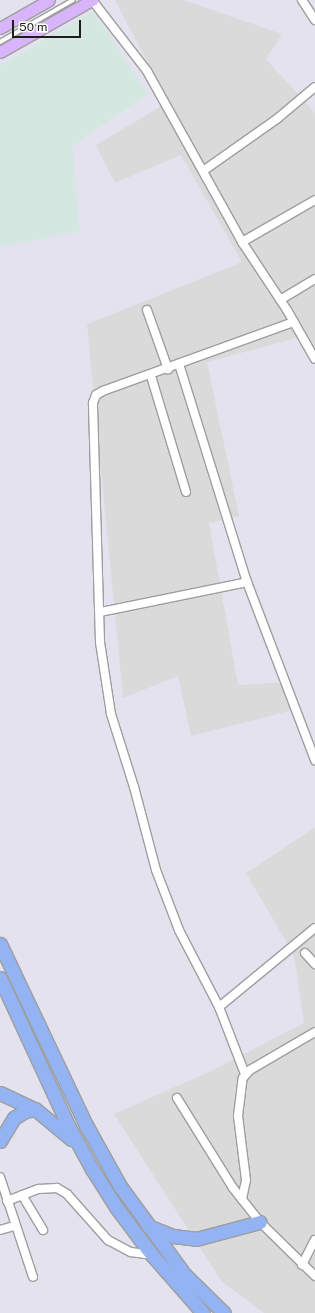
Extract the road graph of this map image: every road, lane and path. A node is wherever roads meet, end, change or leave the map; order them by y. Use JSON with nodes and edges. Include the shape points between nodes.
{"nodes":[{"id":1,"x":49,"y":0,"type":"edge"},
{"id":2,"x":73,"y":0,"type":"edge"},
{"id":3,"x":82,"y":0,"type":"edge"},
{"id":4,"x":92,"y":0,"type":"edge"},
{"id":5,"x":302,"y":0,"type":"edge"},
{"id":6,"x":315,"y":20,"type":"edge"},
{"id":7,"x":0,"y":28,"type":"edge"},
{"id":8,"x":0,"y":42,"type":"edge"},
{"id":9,"x":0,"y":47,"type":"edge"},
{"id":10,"x":0,"y":52,"type":"edge"},
{"id":11,"x":315,"y":87,"type":"edge"},
{"id":12,"x":203,"y":171,"type":"junction"},
{"id":13,"x":315,"y":200,"type":"edge"},
{"id":14,"x":242,"y":242,"type":"junction"},
{"id":15,"x":315,"y":279,"type":"edge"},
{"id":16,"x":280,"y":300,"type":"junction"},
{"id":17,"x":147,"y":310,"type":"dead end"},
{"id":18,"x":294,"y":322,"type":"junction"},
{"id":19,"x":315,"y":359,"type":"edge"},
{"id":20,"x":179,"y":364,"type":"junction"},
{"id":21,"x":168,"y":369,"type":"junction"},
{"id":22,"x":151,"y":376,"type":"junction"},
{"id":23,"x":186,"y":492,"type":"dead end"},
{"id":24,"x":247,"y":582,"type":"junction"},
{"id":25,"x":100,"y":612,"type":"junction"},
{"id":26,"x":315,"y":760,"type":"edge"},
{"id":27,"x":315,"y":928,"type":"edge"},
{"id":28,"x":0,"y":944,"type":"edge"},
{"id":29,"x":305,"y":954,"type":"dead end"},
{"id":30,"x":315,"y":964,"type":"edge"},
{"id":31,"x":0,"y":978,"type":"edge"},
{"id":32,"x":219,"y":1007,"type":"junction"},
{"id":33,"x":315,"y":1032,"type":"edge"},
{"id":34,"x":245,"y":1074,"type":"junction"},
{"id":35,"x":0,"y":1093,"type":"edge"},
{"id":36,"x":177,"y":1098,"type":"dead end"},
{"id":37,"x":35,"y":1109,"type":"junction"},
{"id":38,"x":0,"y":1141,"type":"edge"},
{"id":39,"x":80,"y":1148,"type":"junction"},
{"id":40,"x":0,"y":1177,"type":"edge"},
{"id":41,"x":22,"y":1195,"type":"junction"},
{"id":42,"x":242,"y":1199,"type":"junction"},
{"id":43,"x":7,"y":1201,"type":"junction"},
{"id":44,"x":260,"y":1222,"type":"junction"},
{"id":45,"x":14,"y":1226,"type":"junction"},
{"id":46,"x":147,"y":1226,"type":"junction"},
{"id":47,"x":0,"y":1230,"type":"edge"},
{"id":48,"x":43,"y":1230,"type":"dead end"},
{"id":49,"x":315,"y":1240,"type":"edge"},
{"id":50,"x":152,"y":1255,"type":"junction"},
{"id":51,"x":302,"y":1265,"type":"junction"},
{"id":52,"x":315,"y":1276,"type":"edge"},
{"id":53,"x":33,"y":1277,"type":"dead end"},
{"id":54,"x":203,"y":1313,"type":"edge"},
{"id":55,"x":224,"y":1313,"type":"edge"}],
"edges":[{"from":1,"to":7,"type":"main road"},
{"from":2,"to":8,"type":"lane"},
{"from":3,"to":9,"type":"lane"},
{"from":4,"to":10,"type":"main road"},
{"from":4,"to":12,"type":"street","via":[[147,71]]},
{"from":5,"to":6,"type":"street"},
{"from":11,"to":12,"type":"street","via":[[278,118]]},
{"from":12,"to":14,"type":"street"},
{"from":13,"to":14,"type":"street"},
{"from":14,"to":16,"type":"street"},
{"from":15,"to":16,"type":"street"},
{"from":16,"to":18,"type":"street"},
{"from":17,"to":21,"type":"street"},
{"from":18,"to":19,"type":"street"},
{"from":18,"to":20,"type":"street"},
{"from":20,"to":21,"type":"street"},
{"from":20,"to":24,"type":"street"},
{"from":21,"to":22,"type":"street"},
{"from":22,"to":23,"type":"street"},
{"from":22,"to":25,"type":"street","via":[[103,391],[94,398]]},
{"from":24,"to":25,"type":"street"},
{"from":24,"to":26,"type":"street"},
{"from":25,"to":32,"type":"street","via":[[105,689],[156,870],[178,930]]},
{"from":27,"to":32,"type":"street"},
{"from":28,"to":46,"type":"highway","via":[[86,1125],[120,1186]]},
{"from":29,"to":30,"type":"street"},
{"from":31,"to":39,"type":"highway"},
{"from":32,"to":34,"type":"street"},
{"from":33,"to":34,"type":"street"},
{"from":34,"to":42,"type":"street","via":[[241,1082],[239,1109],[246,1180]]},
{"from":35,"to":37,"type":"highway"},
{"from":36,"to":42,"type":"street"},
{"from":37,"to":38,"type":"highway","via":[[25,1111],[14,1118]]},
{"from":37,"to":39,"type":"highway"},
{"from":39,"to":50,"type":"highway","via":[[116,1207]]},
{"from":40,"to":43,"type":"street"},
{"from":41,"to":43,"type":"street"},
{"from":41,"to":48,"type":"street"},
{"from":41,"to":50,"type":"street","via":[[45,1187],[62,1191],[108,1240],[131,1252]]},
{"from":42,"to":44,"type":"street"},
{"from":43,"to":45,"type":"street"},
{"from":44,"to":46,"type":"highway","via":[[196,1239],[173,1236]]},
{"from":44,"to":51,"type":"street"},
{"from":45,"to":47,"type":"street"},
{"from":45,"to":53,"type":"street"},
{"from":46,"to":55,"type":"highway","via":[[185,1275]]},
{"from":49,"to":51,"type":"street"},
{"from":50,"to":54,"type":"highway"},
{"from":51,"to":52,"type":"street"}]}
